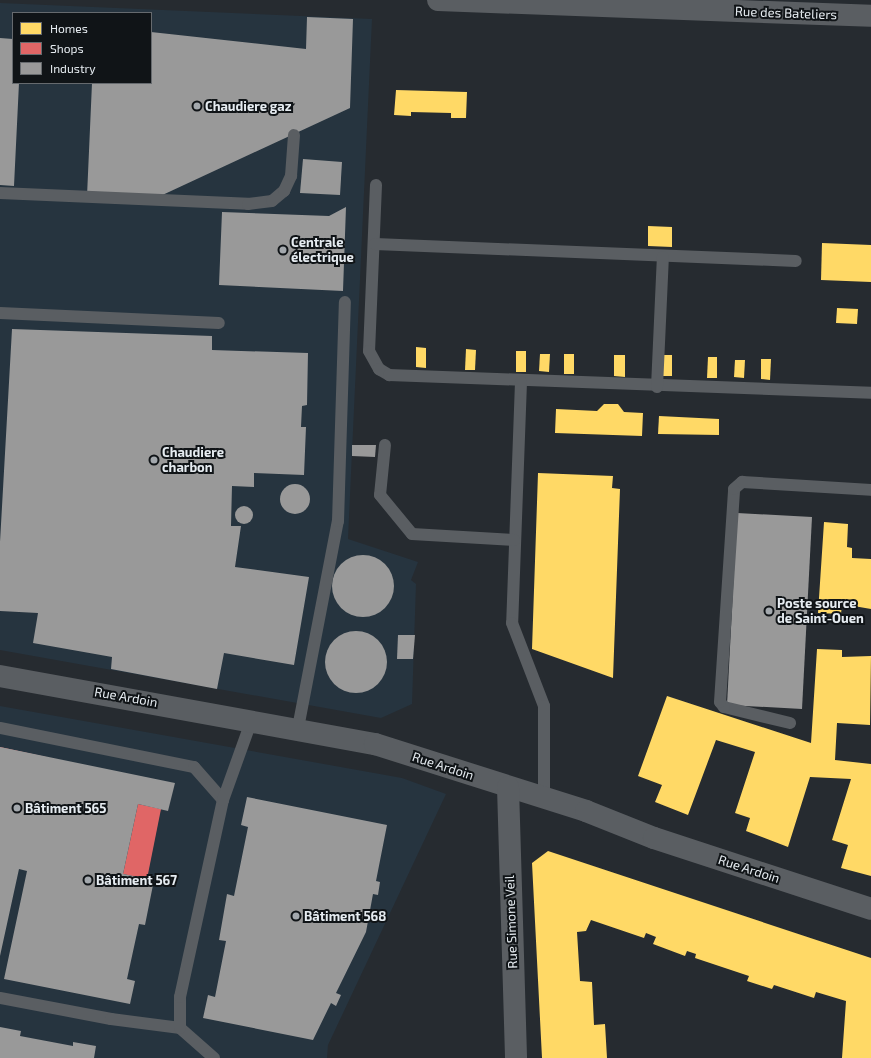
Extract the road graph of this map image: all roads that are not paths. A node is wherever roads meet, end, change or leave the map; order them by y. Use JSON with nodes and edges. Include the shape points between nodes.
{"nodes":[{"id":1,"x":438,"y":0,"type":"edge"},
{"id":2,"x":531,"y":2,"type":"edge"},
{"id":3,"x":871,"y":16,"type":"edge"},
{"id":4,"x":294,"y":135,"type":"dead end"},
{"id":5,"x":376,"y":185,"type":"dead end"},
{"id":6,"x":0,"y":194,"type":"edge"},
{"id":7,"x":375,"y":244,"type":"junction"},
{"id":8,"x":663,"y":256,"type":"junction"},
{"id":9,"x":796,"y":261,"type":"dead end"},
{"id":10,"x":345,"y":302,"type":"dead end"},
{"id":11,"x":0,"y":313,"type":"edge"},
{"id":12,"x":219,"y":323,"type":"dead end"},
{"id":13,"x":522,"y":382,"type":"junction"},
{"id":14,"x":657,"y":387,"type":"junction"},
{"id":15,"x":871,"y":393,"type":"edge"},
{"id":16,"x":385,"y":445,"type":"dead end"},
{"id":17,"x":871,"y":490,"type":"edge"},
{"id":18,"x":514,"y":540,"type":"junction"},
{"id":19,"x":0,"y":676,"type":"edge"},
{"id":20,"x":252,"y":719,"type":"junction"},
{"id":21,"x":790,"y":724,"type":"dead end"},
{"id":22,"x":0,"y":728,"type":"edge"},
{"id":23,"x":298,"y":728,"type":"junction"},
{"id":24,"x":508,"y":787,"type":"junction"},
{"id":25,"x":544,"y":798,"type":"junction"},
{"id":26,"x":223,"y":800,"type":"junction"},
{"id":27,"x":871,"y":910,"type":"edge"},
{"id":28,"x":0,"y":998,"type":"edge"},
{"id":29,"x":180,"y":1028,"type":"junction"},
{"id":30,"x":214,"y":1058,"type":"edge"},
{"id":31,"x":516,"y":1058,"type":"edge"}],
"edges":[{"from":1,"to":2,"type":"street","name":"Rue des Bateliers"},
{"from":2,"to":3,"type":"street","name":"Rue des Bateliers"},
{"from":4,"to":6,"type":"lane","via":[[291,176],[284,191],[272,201],[248,204]]},
{"from":5,"to":7,"type":"lane"},
{"from":7,"to":8,"type":"lane"},
{"from":7,"to":13,"type":"lane","via":[[370,351],[378,369],[389,375]]},
{"from":8,"to":9,"type":"lane"},
{"from":8,"to":14,"type":"lane"},
{"from":10,"to":23,"type":"lane","via":[[338,521]]},
{"from":11,"to":12,"type":"lane"},
{"from":13,"to":14,"type":"lane"},
{"from":13,"to":18,"type":"lane"},
{"from":14,"to":15,"type":"lane"},
{"from":16,"to":18,"type":"lane","via":[[380,495],[412,534]]},
{"from":17,"to":21,"type":"lane","via":[[742,482],[734,489],[720,702],[724,707]]},
{"from":18,"to":25,"type":"lane","via":[[512,623],[544,706]]},
{"from":19,"to":20,"type":"street","name":"Rue Ardoin"},
{"from":20,"to":23,"type":"street","name":"Rue Ardoin"},
{"from":20,"to":26,"type":"lane"},
{"from":22,"to":26,"type":"lane","via":[[194,767]]},
{"from":23,"to":24,"type":"street","name":"Rue Ardoin","via":[[376,744]]},
{"from":24,"to":25,"type":"street","name":"Rue Ardoin"},
{"from":24,"to":31,"type":"street","name":"Rue Simone Veil"},
{"from":25,"to":27,"type":"street","name":"Rue Ardoin"},
{"from":26,"to":29,"type":"lane","via":[[180,998]]},
{"from":28,"to":29,"type":"lane","via":[[111,1019]]},
{"from":29,"to":30,"type":"lane"}]}
